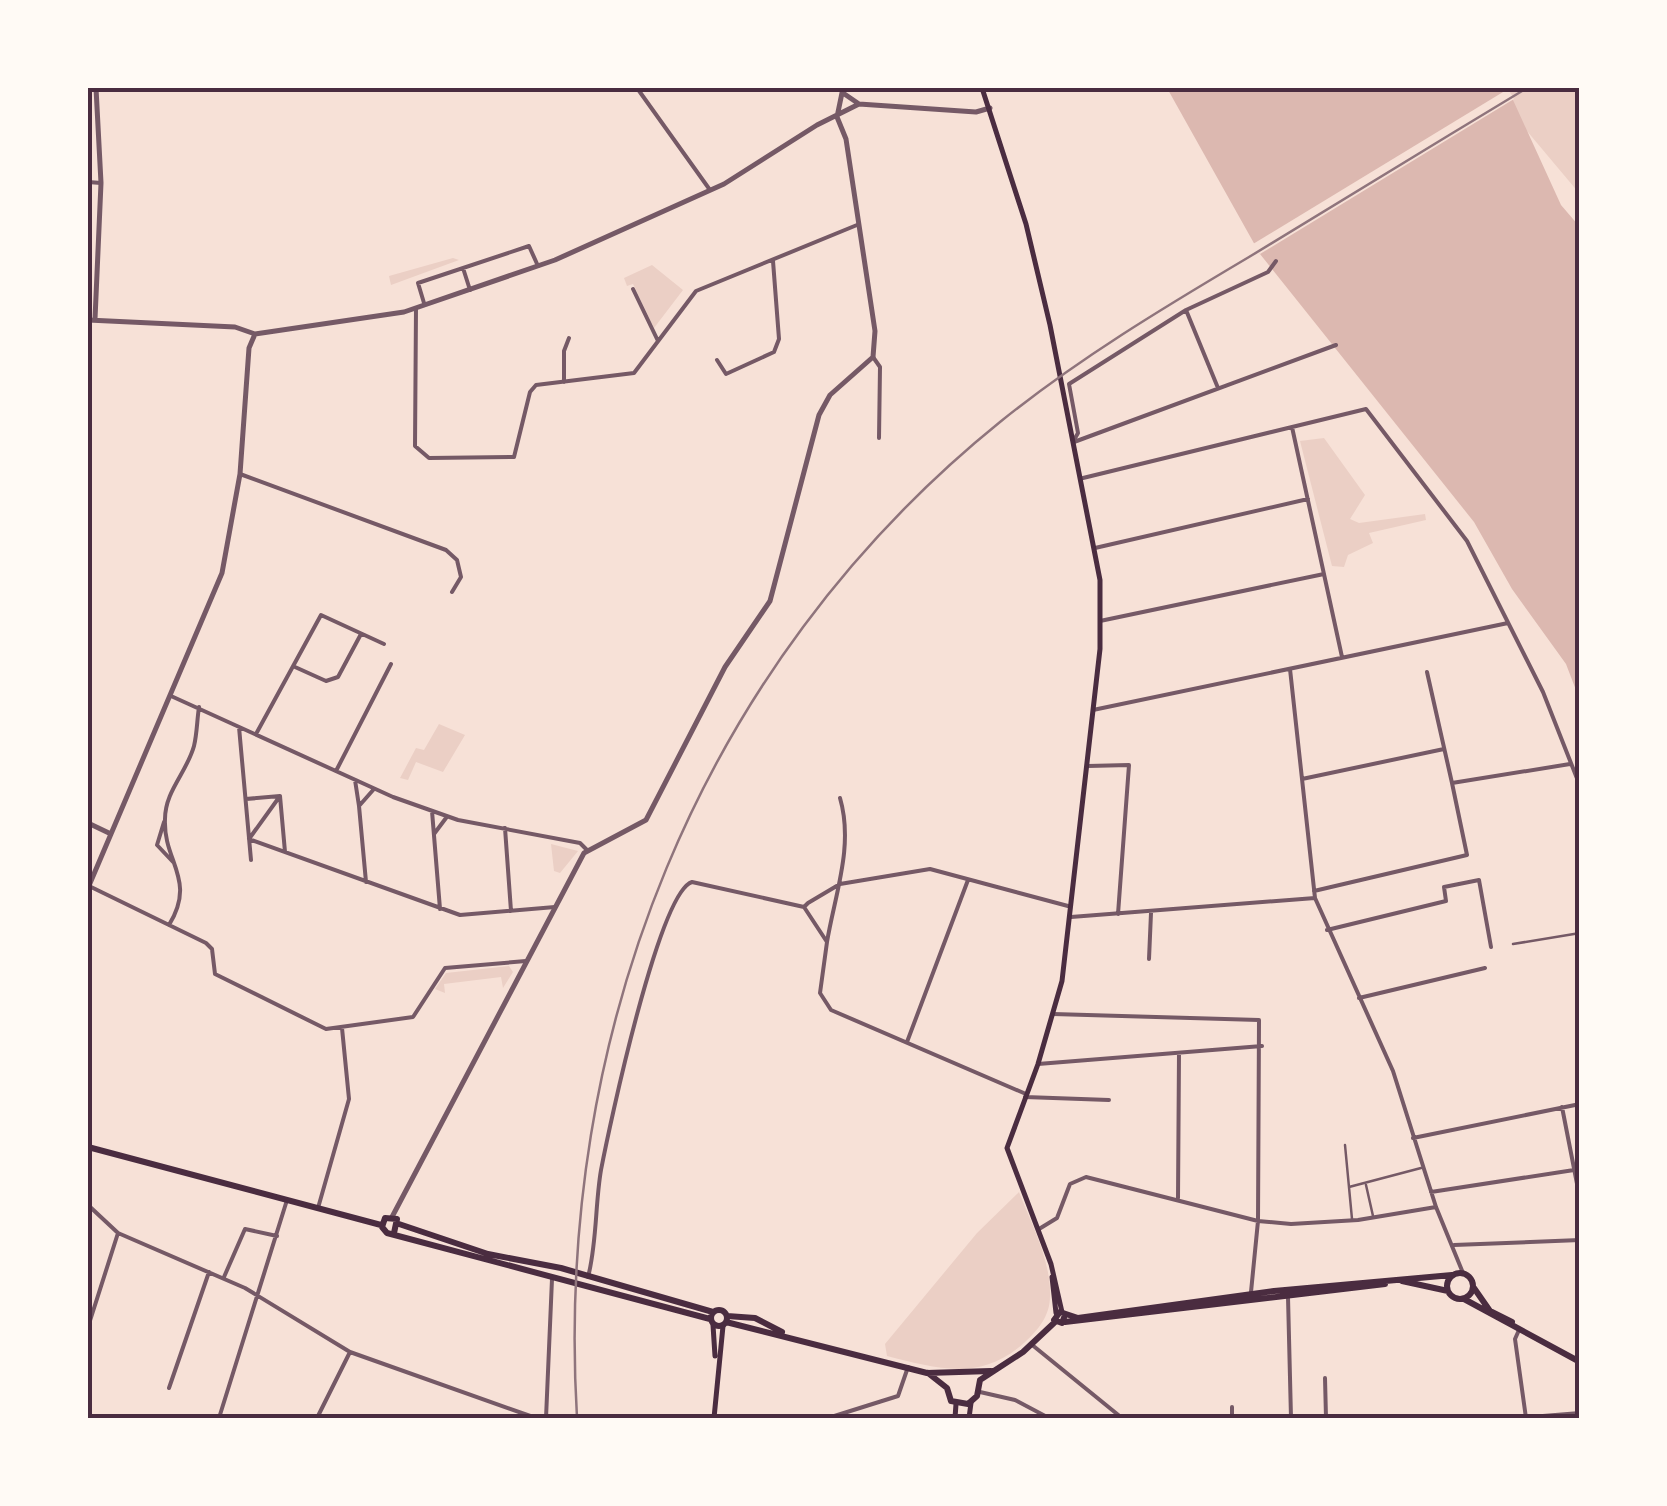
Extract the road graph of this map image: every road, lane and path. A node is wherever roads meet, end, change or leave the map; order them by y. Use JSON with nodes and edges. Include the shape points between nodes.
{"nodes":[{"id":1,"x":96,"y":88,"type":"edge"},
{"id":2,"x":637,"y":88,"type":"edge"},
{"id":3,"x":982,"y":88,"type":"edge"},
{"id":4,"x":842,"y":89,"type":"edge"},
{"id":5,"x":859,"y":104,"type":"junction"},
{"id":6,"x":990,"y":108,"type":"junction"},
{"id":7,"x":836,"y":117,"type":"junction"},
{"id":8,"x":88,"y":182,"type":"edge"},
{"id":9,"x":101,"y":183,"type":"junction"},
{"id":10,"x":710,"y":190,"type":"junction"},
{"id":11,"x":857,"y":225,"type":"junction"},
{"id":12,"x":774,"y":260,"type":"junction"},
{"id":13,"x":1276,"y":261,"type":"dead end"},
{"id":14,"x":538,"y":266,"type":"junction"},
{"id":15,"x":463,"y":268,"type":"junction"},
{"id":16,"x":632,"y":289,"type":"dead end"},
{"id":17,"x":470,"y":290,"type":"junction"},
{"id":18,"x":425,"y":305,"type":"junction"},
{"id":19,"x":416,"y":308,"type":"junction"},
{"id":20,"x":1186,"y":310,"type":"junction"},
{"id":21,"x":91,"y":320,"type":"edge"},
{"id":22,"x":254,"y":334,"type":"junction"},
{"id":23,"x":569,"y":338,"type":"dead end"},
{"id":24,"x":658,"y":342,"type":"junction"},
{"id":25,"x":1336,"y":345,"type":"dead end"},
{"id":26,"x":872,"y":357,"type":"junction"},
{"id":27,"x":717,"y":360,"type":"dead end"},
{"id":28,"x":564,"y":382,"type":"junction"},
{"id":29,"x":1218,"y":388,"type":"junction"},
{"id":30,"x":1292,"y":428,"type":"junction"},
{"id":31,"x":879,"y":438,"type":"dead end"},
{"id":32,"x":1074,"y":442,"type":"junction"},
{"id":33,"x":240,"y":474,"type":"junction"},
{"id":34,"x":1082,"y":478,"type":"junction"},
{"id":35,"x":1308,"y":499,"type":"junction"},
{"id":36,"x":1095,"y":548,"type":"junction"},
{"id":37,"x":1324,"y":574,"type":"junction"},
{"id":38,"x":452,"y":592,"type":"dead end"},
{"id":39,"x":1100,"y":621,"type":"junction"},
{"id":40,"x":1508,"y":623,"type":"junction"},
{"id":41,"x":361,"y":634,"type":"junction"},
{"id":42,"x":384,"y":644,"type":"dead end"},
{"id":43,"x":1342,"y":658,"type":"junction"},
{"id":44,"x":391,"y":664,"type":"dead end"},
{"id":45,"x":295,"y":666,"type":"junction"},
{"id":46,"x":1290,"y":669,"type":"junction"},
{"id":47,"x":1427,"y":672,"type":"dead end"},
{"id":48,"x":171,"y":696,"type":"junction"},
{"id":49,"x":198,"y":707,"type":"junction"},
{"id":50,"x":1093,"y":710,"type":"junction"},
{"id":51,"x":239,"y":727,"type":"junction"},
{"id":52,"x":256,"y":734,"type":"junction"},
{"id":53,"x":1444,"y":749,"type":"junction"},
{"id":54,"x":1572,"y":763,"type":"junction"},
{"id":55,"x":1088,"y":766,"type":"junction"},
{"id":56,"x":336,"y":771,"type":"junction"},
{"id":57,"x":1302,"y":779,"type":"junction"},
{"id":58,"x":355,"y":780,"type":"junction"},
{"id":59,"x":1452,"y":783,"type":"junction"},
{"id":60,"x":1580,"y":786,"type":"edge"},
{"id":61,"x":374,"y":789,"type":"junction"},
{"id":62,"x":280,"y":796,"type":"junction"},
{"id":63,"x":840,"y":798,"type":"dead end"},
{"id":64,"x":246,"y":799,"type":"junction"},
{"id":65,"x":359,"y":806,"type":"junction"},
{"id":66,"x":432,"y":811,"type":"junction"},
{"id":67,"x":448,"y":816,"type":"junction"},
{"id":68,"x":164,"y":820,"type":"junction"},
{"id":69,"x":88,"y":823,"type":"edge"},
{"id":70,"x":505,"y":828,"type":"junction"},
{"id":71,"x":112,"y":834,"type":"junction"},
{"id":72,"x":434,"y":834,"type":"junction"},
{"id":73,"x":249,"y":838,"type":"junction"},
{"id":74,"x":587,"y":850,"type":"junction"},
{"id":75,"x":285,"y":852,"type":"junction"},
{"id":76,"x":251,"y":860,"type":"dead end"},
{"id":77,"x":178,"y":866,"type":"junction"},
{"id":78,"x":968,"y":880,"type":"junction"},
{"id":79,"x":366,"y":882,"type":"junction"},
{"id":80,"x":840,"y":884,"type":"junction"},
{"id":81,"x":88,"y":887,"type":"edge"},
{"id":82,"x":1314,"y":890,"type":"junction"},
{"id":83,"x":1315,"y":898,"type":"junction"},
{"id":84,"x":555,"y":907,"type":"junction"},
{"id":85,"x":804,"y":907,"type":"junction"},
{"id":86,"x":1072,"y":907,"type":"junction"},
{"id":87,"x":440,"y":910,"type":"junction"},
{"id":88,"x":510,"y":911,"type":"junction"},
{"id":89,"x":1151,"y":913,"type":"junction"},
{"id":90,"x":1118,"y":916,"type":"junction"},
{"id":91,"x":1071,"y":917,"type":"junction"},
{"id":92,"x":169,"y":925,"type":"junction"},
{"id":93,"x":1327,"y":930,"type":"junction"},
{"id":94,"x":1580,"y":933,"type":"edge"},
{"id":95,"x":828,"y":942,"type":"junction"},
{"id":96,"x":1513,"y":944,"type":"dead end"},
{"id":97,"x":1490,"y":947,"type":"dead end"},
{"id":98,"x":1148,"y":958,"type":"dead end"},
{"id":99,"x":526,"y":961,"type":"junction"},
{"id":100,"x":1485,"y":968,"type":"dead end"},
{"id":101,"x":1359,"y":998,"type":"junction"},
{"id":102,"x":1052,"y":1014,"type":"junction"},
{"id":103,"x":341,"y":1026,"type":"junction"},
{"id":104,"x":907,"y":1042,"type":"junction"},
{"id":105,"x":1262,"y":1046,"type":"junction"},
{"id":106,"x":1179,"y":1052,"type":"junction"},
{"id":107,"x":1038,"y":1064,"type":"junction"},
{"id":108,"x":1025,"y":1095,"type":"junction"},
{"id":109,"x":1108,"y":1100,"type":"dead end"},
{"id":110,"x":1580,"y":1104,"type":"edge"},
{"id":111,"x":1562,"y":1107,"type":"junction"},
{"id":112,"x":1413,"y":1138,"type":"junction"},
{"id":113,"x":1345,"y":1145,"type":"dead end"},
{"id":114,"x":88,"y":1147,"type":"edge"},
{"id":115,"x":1423,"y":1167,"type":"junction"},
{"id":116,"x":1574,"y":1170,"type":"junction"},
{"id":117,"x":1366,"y":1183,"type":"junction"},
{"id":118,"x":1349,"y":1187,"type":"junction"},
{"id":119,"x":1431,"y":1192,"type":"junction"},
{"id":120,"x":1178,"y":1198,"type":"junction"},
{"id":121,"x":1580,"y":1198,"type":"edge"},
{"id":122,"x":287,"y":1200,"type":"junction"},
{"id":123,"x":88,"y":1205,"type":"edge"},
{"id":124,"x":1436,"y":1207,"type":"junction"},
{"id":125,"x":318,"y":1208,"type":"junction"},
{"id":126,"x":392,"y":1217,"type":"junction"},
{"id":127,"x":1373,"y":1218,"type":"junction"},
{"id":128,"x":1352,"y":1220,"type":"junction"},
{"id":129,"x":1258,"y":1221,"type":"junction"},
{"id":130,"x":399,"y":1224,"type":"junction"},
{"id":131,"x":382,"y":1225,"type":"junction"},
{"id":132,"x":1039,"y":1229,"type":"junction"},
{"id":133,"x":394,"y":1232,"type":"junction"},
{"id":134,"x":118,"y":1233,"type":"junction"},
{"id":135,"x":277,"y":1236,"type":"junction"},
{"id":136,"x":1580,"y":1240,"type":"edge"},
{"id":137,"x":1454,"y":1245,"type":"junction"},
{"id":138,"x":210,"y":1272,"type":"junction"},
{"id":139,"x":1464,"y":1273,"type":"junction"},
{"id":140,"x":588,"y":1276,"type":"junction"},
{"id":141,"x":1452,"y":1276,"type":"junction"},
{"id":142,"x":223,"y":1278,"type":"junction"},
{"id":143,"x":552,"y":1279,"type":"junction"},
{"id":144,"x":1474,"y":1288,"type":"junction"},
{"id":145,"x":1448,"y":1291,"type":"junction"},
{"id":146,"x":1252,"y":1295,"type":"junction"},
{"id":147,"x":259,"y":1297,"type":"junction"},
{"id":148,"x":1288,"y":1297,"type":"junction"},
{"id":149,"x":1464,"y":1298,"type":"junction"},
{"id":150,"x":1060,"y":1317,"type":"junction"},
{"id":151,"x":712,"y":1319,"type":"junction"},
{"id":152,"x":725,"y":1321,"type":"junction"},
{"id":153,"x":88,"y":1327,"type":"edge"},
{"id":154,"x":1520,"y":1329,"type":"junction"},
{"id":155,"x":1031,"y":1344,"type":"junction"},
{"id":156,"x":350,"y":1352,"type":"junction"},
{"id":157,"x":1579,"y":1357,"type":"edge"},
{"id":158,"x":908,"y":1367,"type":"junction"},
{"id":159,"x":717,"y":1368,"type":"junction"},
{"id":160,"x":991,"y":1371,"type":"junction"},
{"id":161,"x":928,"y":1373,"type":"junction"},
{"id":162,"x":958,"y":1374,"type":"junction"},
{"id":163,"x":968,"y":1374,"type":"junction"},
{"id":164,"x":1325,"y":1378,"type":"dead end"},
{"id":165,"x":169,"y":1388,"type":"dead end"},
{"id":166,"x":946,"y":1388,"type":"junction"},
{"id":167,"x":978,"y":1388,"type":"junction"},
{"id":168,"x":970,"y":1403,"type":"junction"},
{"id":169,"x":956,"y":1404,"type":"junction"},
{"id":170,"x":1232,"y":1407,"type":"dead end"},
{"id":171,"x":1580,"y":1412,"type":"edge"},
{"id":172,"x":219,"y":1418,"type":"edge"},
{"id":173,"x":318,"y":1418,"type":"edge"},
{"id":174,"x":536,"y":1418,"type":"edge"},
{"id":175,"x":546,"y":1418,"type":"edge"},
{"id":176,"x":714,"y":1418,"type":"edge"},
{"id":177,"x":828,"y":1418,"type":"edge"},
{"id":178,"x":955,"y":1418,"type":"edge"},
{"id":179,"x":969,"y":1418,"type":"edge"},
{"id":180,"x":1052,"y":1418,"type":"edge"},
{"id":181,"x":1072,"y":1418,"type":"edge"},
{"id":182,"x":1122,"y":1418,"type":"edge"},
{"id":183,"x":1232,"y":1418,"type":"edge"},
{"id":184,"x":1292,"y":1418,"type":"edge"},
{"id":185,"x":1326,"y":1418,"type":"edge"},
{"id":186,"x":1518,"y":1418,"type":"edge"},
{"id":187,"x":1526,"y":1418,"type":"edge"}],
"edges":[{"from":1,"to":9,"type":"street"},
{"from":2,"to":10,"type":"street"},
{"from":3,"to":6,"type":"main road"},
{"from":4,"to":5,"type":"street"},
{"from":4,"to":7,"type":"street"},
{"from":5,"to":6,"type":"street"},
{"from":5,"to":7,"type":"street"},
{"from":6,"to":32,"type":"main road","via":[[1026,224]]},
{"from":7,"to":10,"type":"street"},
{"from":7,"to":11,"type":"street","via":[[846,139]]},
{"from":8,"to":9,"type":"street"},
{"from":9,"to":21,"type":"street"},
{"from":10,"to":14,"type":"street"},
{"from":11,"to":12,"type":"street"},
{"from":11,"to":26,"type":"street","via":[[875,330]]},
{"from":12,"to":24,"type":"street","via":[[696,291]]},
{"from":12,"to":27,"type":"street","via":[[774,352],[726,374]]},
{"from":13,"to":20,"type":"street","via":[[1268,272]]},
{"from":14,"to":15,"type":"street","via":[[529,246]]},
{"from":14,"to":17,"type":"street"},
{"from":15,"to":17,"type":"street"},
{"from":15,"to":18,"type":"street","via":[[418,283]]},
{"from":16,"to":24,"type":"street"},
{"from":17,"to":18,"type":"street"},
{"from":18,"to":19,"type":"street"},
{"from":19,"to":22,"type":"street"},
{"from":19,"to":28,"type":"street","via":[[420,454],[514,457],[530,392],[536,385]]},
{"from":20,"to":29,"type":"street"},
{"from":20,"to":32,"type":"street","via":[[1069,384]]},
{"from":21,"to":22,"type":"street"},
{"from":22,"to":33,"type":"street"},
{"from":23,"to":28,"type":"street"},
{"from":24,"to":28,"type":"street","via":[[634,373]]},
{"from":25,"to":29,"type":"street"},
{"from":26,"to":31,"type":"street","via":[[880,367]]},
{"from":26,"to":74,"type":"street","via":[[824,404],[770,601],[708,697],[646,820]]},
{"from":29,"to":32,"type":"street"},
{"from":30,"to":34,"type":"street"},
{"from":30,"to":35,"type":"street"},
{"from":30,"to":40,"type":"street","via":[[1366,409],[1467,540]]},
{"from":32,"to":34,"type":"main road"},
{"from":33,"to":38,"type":"street","via":[[446,550],[458,560],[460,577]]},
{"from":33,"to":48,"type":"street","via":[[222,572]]},
{"from":34,"to":36,"type":"main road"},
{"from":35,"to":36,"type":"street"},
{"from":35,"to":37,"type":"street"},
{"from":36,"to":39,"type":"main road"},
{"from":37,"to":39,"type":"street"},
{"from":37,"to":43,"type":"street"},
{"from":39,"to":50,"type":"main road"},
{"from":40,"to":43,"type":"street"},
{"from":40,"to":54,"type":"street"},
{"from":41,"to":42,"type":"street"},
{"from":41,"to":45,"type":"street","via":[[338,677],[326,681]]},
{"from":41,"to":45,"type":"street","via":[[321,616]]},
{"from":43,"to":46,"type":"street"},
{"from":44,"to":56,"type":"street"},
{"from":45,"to":52,"type":"street"},
{"from":46,"to":50,"type":"street"},
{"from":46,"to":57,"type":"street"},
{"from":47,"to":53,"type":"street"},
{"from":48,"to":49,"type":"street"},
{"from":48,"to":71,"type":"street"},
{"from":49,"to":51,"type":"street"},
{"from":49,"to":68,"type":"street","via":[[194,746]]},
{"from":50,"to":55,"type":"main road"},
{"from":51,"to":52,"type":"street"},
{"from":51,"to":64,"type":"street"},
{"from":52,"to":56,"type":"street"},
{"from":53,"to":57,"type":"street"},
{"from":53,"to":59,"type":"street"},
{"from":54,"to":59,"type":"street"},
{"from":54,"to":60,"type":"street"},
{"from":55,"to":86,"type":"main road"},
{"from":55,"to":90,"type":"street","via":[[1129,765]]},
{"from":56,"to":58,"type":"street"},
{"from":57,"to":82,"type":"street"},
{"from":58,"to":61,"type":"street"},
{"from":58,"to":65,"type":"street"},
{"from":59,"to":82,"type":"street","via":[[1467,855]]},
{"from":61,"to":65,"type":"street"},
{"from":61,"to":66,"type":"street"},
{"from":62,"to":64,"type":"street"},
{"from":62,"to":73,"type":"street"},
{"from":62,"to":75,"type":"street"},
{"from":63,"to":80,"type":"street","via":[[847,823]]},
{"from":64,"to":73,"type":"street"},
{"from":65,"to":79,"type":"street"},
{"from":66,"to":67,"type":"street"},
{"from":66,"to":72,"type":"street"},
{"from":67,"to":70,"type":"street"},
{"from":67,"to":72,"type":"street"},
{"from":68,"to":77,"type":"street"},
{"from":68,"to":77,"type":"street","via":[[157,845]]},
{"from":69,"to":71,"type":"street"},
{"from":70,"to":74,"type":"street"},
{"from":70,"to":88,"type":"street"},
{"from":71,"to":81,"type":"street"},
{"from":72,"to":87,"type":"street"},
{"from":73,"to":75,"type":"street"},
{"from":73,"to":76,"type":"street"},
{"from":74,"to":84,"type":"street"},
{"from":75,"to":79,"type":"street"},
{"from":77,"to":92,"type":"street","via":[[180,896]]},
{"from":78,"to":80,"type":"street","via":[[930,869]]},
{"from":78,"to":86,"type":"street"},
{"from":78,"to":104,"type":"street"},
{"from":79,"to":87,"type":"street"},
{"from":80,"to":85,"type":"street"},
{"from":80,"to":95,"type":"street"},
{"from":81,"to":92,"type":"street"},
{"from":82,"to":83,"type":"street"},
{"from":83,"to":89,"type":"street"},
{"from":83,"to":93,"type":"street"},
{"from":84,"to":88,"type":"street"},
{"from":84,"to":99,"type":"street"},
{"from":85,"to":95,"type":"street"},
{"from":85,"to":140,"type":"street","via":[[692,882],[678,892],[620,1082]]},
{"from":86,"to":91,"type":"main road"},
{"from":87,"to":88,"type":"street"},
{"from":89,"to":90,"type":"street"},
{"from":89,"to":98,"type":"street"},
{"from":90,"to":91,"type":"street"},
{"from":91,"to":102,"type":"main road"},
{"from":92,"to":103,"type":"street","via":[[206,943],[215,974],[326,1029]]},
{"from":93,"to":97,"type":"street","via":[[1446,900],[1444,887],[1480,880]]},
{"from":93,"to":101,"type":"street"},
{"from":94,"to":96,"type":"lane"},
{"from":95,"to":104,"type":"street","via":[[820,993],[831,1010]]},
{"from":99,"to":103,"type":"street","via":[[445,968],[413,1017]]},
{"from":99,"to":126,"type":"street"},
{"from":100,"to":101,"type":"street"},
{"from":101,"to":112,"type":"street"},
{"from":102,"to":105,"type":"street","via":[[1259,1020]]},
{"from":102,"to":107,"type":"main road"},
{"from":103,"to":125,"type":"street","via":[[349,1099]]},
{"from":104,"to":108,"type":"street"},
{"from":105,"to":106,"type":"street"},
{"from":105,"to":129,"type":"street"},
{"from":106,"to":107,"type":"street"},
{"from":106,"to":120,"type":"street"},
{"from":107,"to":108,"type":"main road"},
{"from":108,"to":109,"type":"street"},
{"from":108,"to":132,"type":"main road","via":[[1007,1148]]},
{"from":110,"to":111,"type":"street"},
{"from":111,"to":112,"type":"street"},
{"from":111,"to":116,"type":"street"},
{"from":112,"to":115,"type":"street"},
{"from":113,"to":118,"type":"lane"},
{"from":114,"to":122,"type":"main road"},
{"from":115,"to":117,"type":"lane"},
{"from":115,"to":119,"type":"street"},
{"from":116,"to":119,"type":"street"},
{"from":116,"to":121,"type":"street"},
{"from":117,"to":118,"type":"lane"},
{"from":117,"to":127,"type":"lane"},
{"from":118,"to":128,"type":"lane"},
{"from":119,"to":124,"type":"street"},
{"from":120,"to":129,"type":"street"},
{"from":120,"to":132,"type":"street","via":[[1080,1178],[1070,1184],[1057,1218]]},
{"from":122,"to":125,"type":"main road"},
{"from":122,"to":135,"type":"street"},
{"from":123,"to":134,"type":"street"},
{"from":124,"to":127,"type":"street"},
{"from":124,"to":137,"type":"street"},
{"from":125,"to":131,"type":"main road"},
{"from":126,"to":130,"type":"main road"},
{"from":126,"to":131,"type":"main road"},
{"from":127,"to":128,"type":"street"},
{"from":128,"to":129,"type":"street"},
{"from":129,"to":146,"type":"street"},
{"from":130,"to":133,"type":"main road"},
{"from":130,"to":140,"type":"main road","via":[[488,1254]]},
{"from":131,"to":133,"type":"main road"},
{"from":132,"to":150,"type":"main road"},
{"from":133,"to":143,"type":"main road"},
{"from":134,"to":138,"type":"street"},
{"from":134,"to":153,"type":"street"},
{"from":135,"to":142,"type":"street","via":[[245,1229]]},
{"from":135,"to":147,"type":"street"},
{"from":136,"to":137,"type":"street"},
{"from":137,"to":139,"type":"street"},
{"from":138,"to":142,"type":"street"},
{"from":138,"to":165,"type":"street"},
{"from":139,"to":141,"type":"main road"},
{"from":139,"to":144,"type":"main road"},
{"from":140,"to":151,"type":"main road"},
{"from":141,"to":145,"type":"main road"},
{"from":141,"to":146,"type":"main road"},
{"from":142,"to":147,"type":"street"},
{"from":143,"to":151,"type":"main road"},
{"from":143,"to":175,"type":"street"},
{"from":144,"to":149,"type":"main road"},
{"from":144,"to":154,"type":"main road","via":[[1490,1311]]},
{"from":145,"to":148,"type":"main road","via":[[1409,1281]]},
{"from":145,"to":149,"type":"main road"},
{"from":146,"to":150,"type":"main road"},
{"from":147,"to":156,"type":"street"},
{"from":147,"to":172,"type":"street"},
{"from":148,"to":150,"type":"main road"},
{"from":148,"to":184,"type":"street"},
{"from":149,"to":154,"type":"main road"},
{"from":150,"to":155,"type":"main road"},
{"from":151,"to":152,"type":"main road"},
{"from":151,"to":152,"type":"main road","via":[[721,1310]]},
{"from":151,"to":159,"type":"main road"},
{"from":152,"to":158,"type":"main road","via":[[755,1318],[790,1335]]},
{"from":152,"to":159,"type":"main road"},
{"from":154,"to":157,"type":"main road"},
{"from":154,"to":187,"type":"street","via":[[1515,1339]]},
{"from":155,"to":160,"type":"main road"},
{"from":155,"to":182,"type":"street"},
{"from":156,"to":173,"type":"street"},
{"from":156,"to":174,"type":"street"},
{"from":158,"to":161,"type":"main road"},
{"from":158,"to":177,"type":"street","via":[[898,1396]]},
{"from":159,"to":176,"type":"main road"},
{"from":160,"to":163,"type":"main road"},
{"from":160,"to":167,"type":"main road"},
{"from":161,"to":162,"type":"main road"},
{"from":161,"to":166,"type":"main road"},
{"from":162,"to":163,"type":"main road"},
{"from":162,"to":166,"type":"main road"},
{"from":163,"to":167,"type":"main road"},
{"from":164,"to":185,"type":"street"},
{"from":166,"to":169,"type":"main road"},
{"from":167,"to":168,"type":"main road"},
{"from":167,"to":180,"type":"street"},
{"from":168,"to":169,"type":"main road"},
{"from":168,"to":179,"type":"main road"},
{"from":169,"to":178,"type":"main road"},
{"from":170,"to":183,"type":"street"},
{"from":171,"to":187,"type":"street"},
{"from":180,"to":181,"type":"street"},
{"from":186,"to":187,"type":"street"}]}
